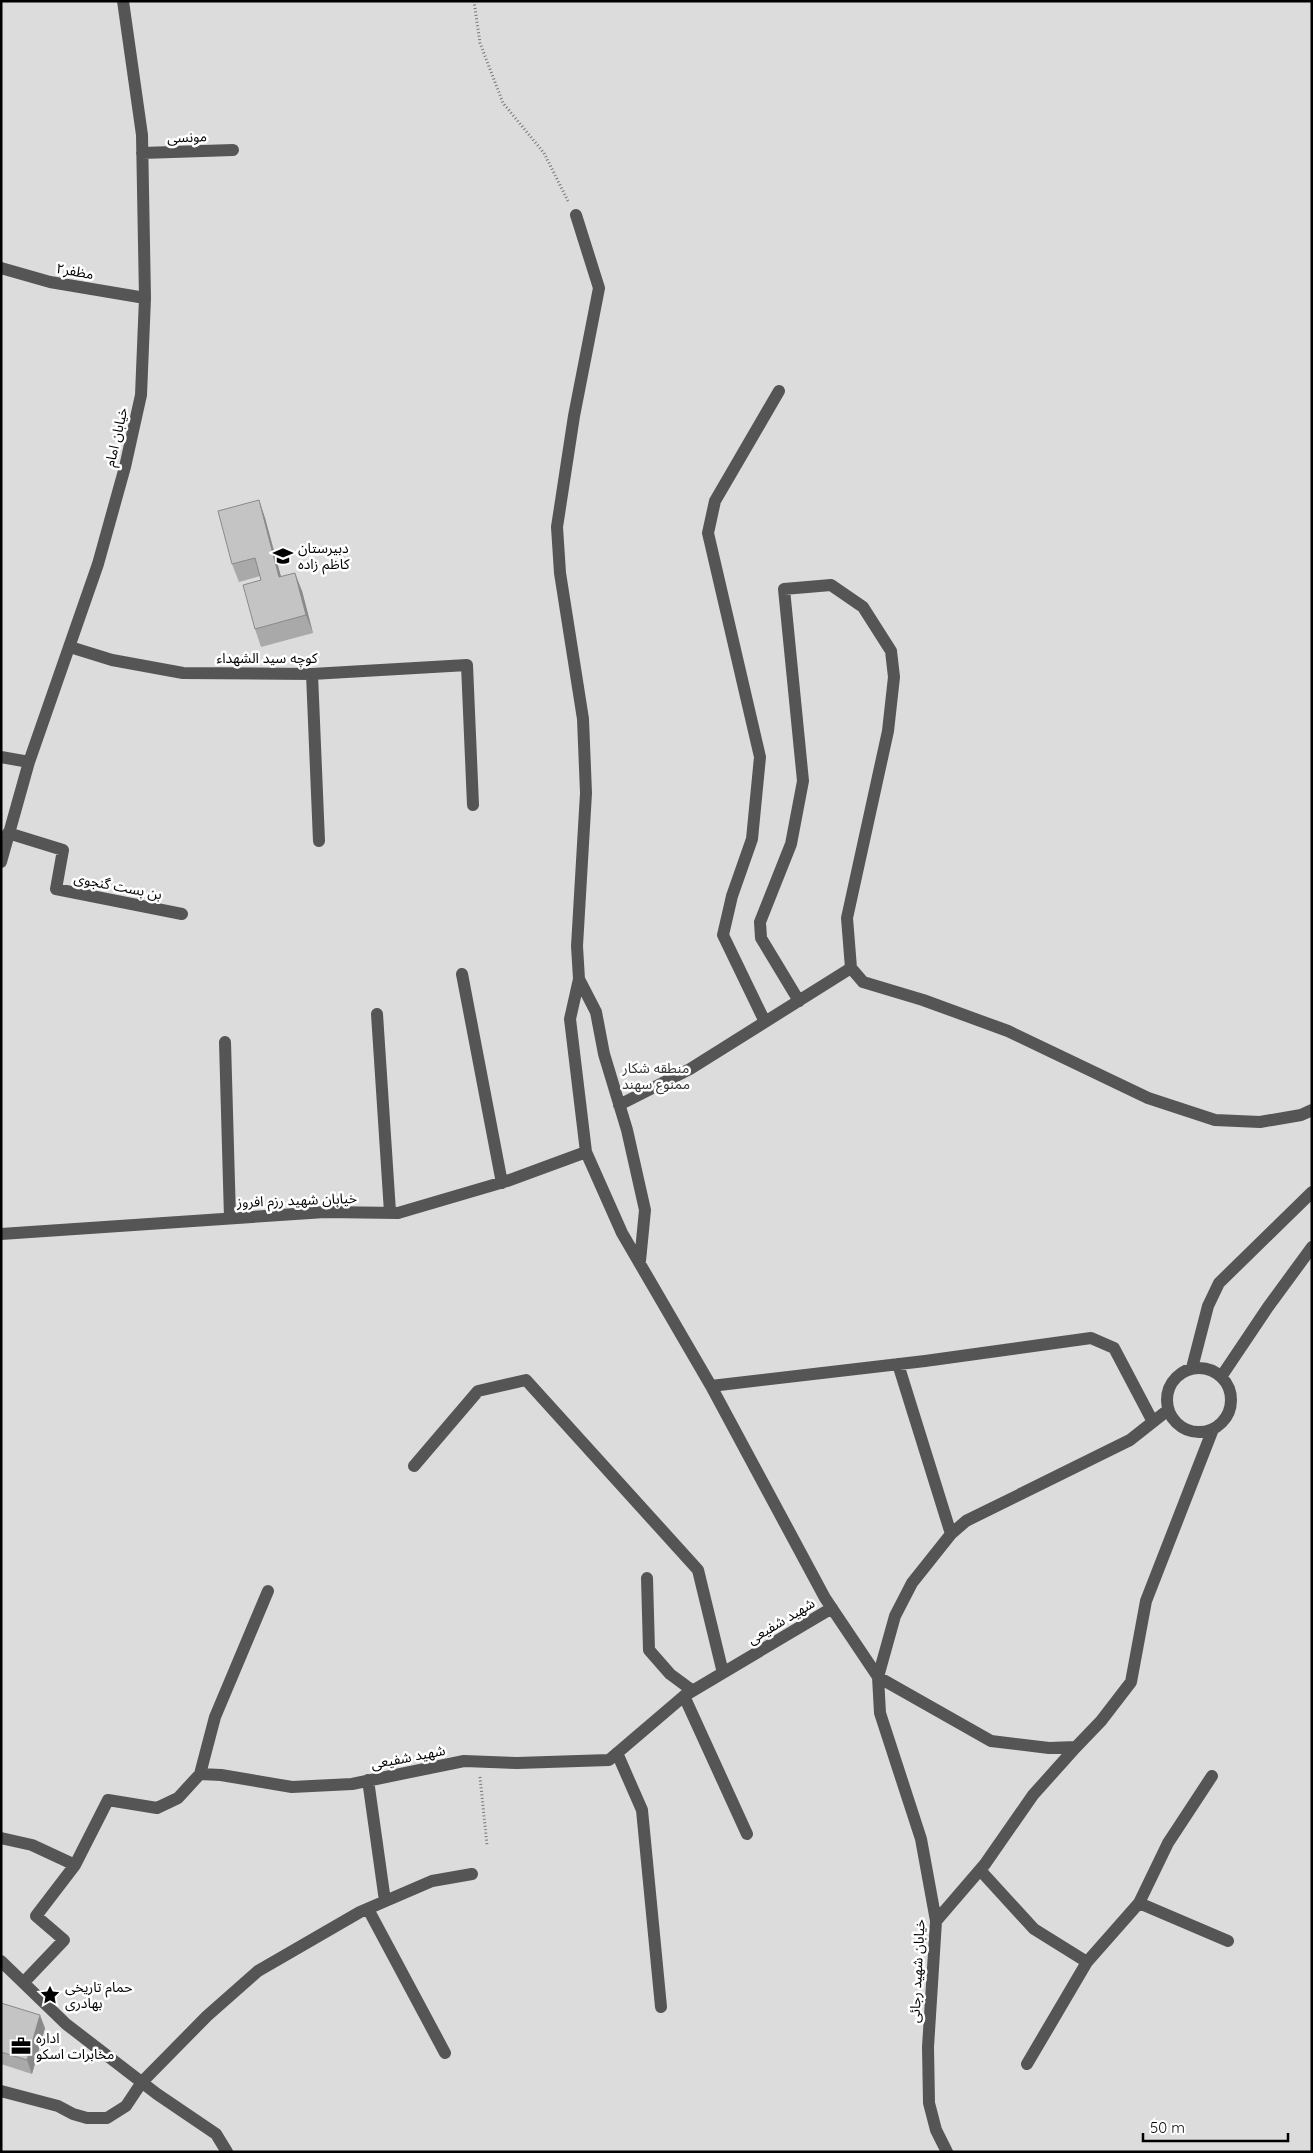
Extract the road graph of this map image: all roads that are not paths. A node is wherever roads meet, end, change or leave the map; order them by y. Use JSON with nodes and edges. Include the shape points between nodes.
{"nodes":[{"id":1,"x":123,"y":1,"type":"edge"},
{"id":2,"x":234,"y":150,"type":"dead end"},
{"id":3,"x":142,"y":153,"type":"junction"},
{"id":4,"x":576,"y":215,"type":"road end"},
{"id":5,"x":1,"y":268,"type":"edge"},
{"id":6,"x":145,"y":298,"type":"junction"},
{"id":7,"x":779,"y":391,"type":"dead end"},
{"id":8,"x":70,"y":647,"type":"junction"},
{"id":9,"x":312,"y":674,"type":"junction"},
{"id":10,"x":1,"y":757,"type":"edge"},
{"id":11,"x":29,"y":762,"type":"junction"},
{"id":12,"x":473,"y":805,"type":"dead end"},
{"id":13,"x":8,"y":833,"type":"junction"},
{"id":14,"x":319,"y":841,"type":"dead end"},
{"id":15,"x":1,"y":862,"type":"edge"},
{"id":16,"x":182,"y":914,"type":"dead end"},
{"id":17,"x":851,"y":968,"type":"junction"},
{"id":18,"x":462,"y":974,"type":"dead end"},
{"id":19,"x":579,"y":979,"type":"junction"},
{"id":20,"x":799,"y":1001,"type":"junction"},
{"id":21,"x":377,"y":1014,"type":"dead end"},
{"id":22,"x":765,"y":1022,"type":"junction"},
{"id":23,"x":225,"y":1042,"type":"dead end"},
{"id":24,"x":619,"y":1105,"type":"junction"},
{"id":25,"x":1312,"y":1110,"type":"edge"},
{"id":26,"x":586,"y":1152,"type":"junction"},
{"id":27,"x":502,"y":1183,"type":"junction"},
{"id":28,"x":1312,"y":1192,"type":"edge"},
{"id":29,"x":390,"y":1212,"type":"junction"},
{"id":30,"x":230,"y":1218,"type":"junction"},
{"id":31,"x":1,"y":1234,"type":"edge"},
{"id":32,"x":1312,"y":1247,"type":"edge"},
{"id":33,"x":640,"y":1261,"type":"junction"},
{"id":34,"x":898,"y":1364,"type":"junction"},
{"id":35,"x":1192,"y":1368,"type":"junction"},
{"id":36,"x":1221,"y":1377,"type":"junction"},
{"id":37,"x":711,"y":1386,"type":"junction"},
{"id":38,"x":1168,"y":1410,"type":"junction"},
{"id":39,"x":1153,"y":1422,"type":"junction"},
{"id":40,"x":1213,"y":1429,"type":"junction"},
{"id":41,"x":414,"y":1466,"type":"dead end"},
{"id":42,"x":951,"y":1534,"type":"junction"},
{"id":43,"x":647,"y":1578,"type":"dead end"},
{"id":44,"x":268,"y":1591,"type":"dead end"},
{"id":45,"x":832,"y":1608,"type":"junction"},
{"id":46,"x":723,"y":1673,"type":"junction"},
{"id":47,"x":878,"y":1677,"type":"junction"},
{"id":48,"x":688,"y":1694,"type":"junction"},
{"id":49,"x":1076,"y":1747,"type":"junction"},
{"id":50,"x":617,"y":1753,"type":"junction"},
{"id":51,"x":200,"y":1774,"type":"junction"},
{"id":52,"x":1212,"y":1776,"type":"dead end"},
{"id":53,"x":368,"y":1780,"type":"junction"},
{"id":54,"x":747,"y":1834,"type":"dead end"},
{"id":55,"x":1,"y":1838,"type":"edge"},
{"id":56,"x":75,"y":1865,"type":"junction"},
{"id":57,"x":980,"y":1870,"type":"junction"},
{"id":58,"x":472,"y":1874,"type":"dead end"},
{"id":59,"x":385,"y":1901,"type":"junction"},
{"id":60,"x":1139,"y":1903,"type":"junction"},
{"id":61,"x":368,"y":1909,"type":"junction"},
{"id":62,"x":936,"y":1921,"type":"junction"},
{"id":63,"x":1228,"y":1941,"type":"dead end"},
{"id":64,"x":1,"y":1961,"type":"edge"},
{"id":65,"x":1086,"y":1962,"type":"junction"},
{"id":66,"x":24,"y":1982,"type":"junction"},
{"id":67,"x":661,"y":2007,"type":"dead end"},
{"id":68,"x":445,"y":2053,"type":"dead end"},
{"id":69,"x":1027,"y":2064,"type":"dead end"},
{"id":70,"x":142,"y":2082,"type":"junction"},
{"id":71,"x":1,"y":2091,"type":"edge"},
{"id":72,"x":227,"y":2152,"type":"edge"},
{"id":73,"x":947,"y":2152,"type":"edge"}],
"edges":[{"from":1,"to":3,"type":"street","name":"خیابان امام"},
{"from":2,"to":3,"type":"street","name":"مونسی"},
{"from":3,"to":6,"type":"street","name":"خیابان امام"},
{"from":4,"to":19,"type":"street","via":[[599,288],[557,527],[560,573],[583,719],[586,793],[577,946]]},
{"from":5,"to":6,"type":"street","name":"مظفر۲","via":[[50,282]]},
{"from":6,"to":8,"type":"street","name":"خیابان امام","via":[[141,395],[98,564]]},
{"from":7,"to":22,"type":"street","via":[[714,502],[708,533],[760,757],[752,839],[732,896],[723,935]]},
{"from":8,"to":9,"type":"street","name":"کوچه سید الشهداء","via":[[112,660],[183,673]]},
{"from":8,"to":11,"type":"street","name":"خیابان امام"},
{"from":9,"to":12,"type":"street","name":"کوچه سید الشهداء","via":[[467,664]]},
{"from":9,"to":14,"type":"street"},
{"from":10,"to":11,"type":"street"},
{"from":11,"to":13,"type":"street","name":"خیابان امام"},
{"from":13,"to":15,"type":"street","name":"خیابان امام"},
{"from":13,"to":16,"type":"street","name":"بن بست گنجوی","via":[[63,850],[56,889]]},
{"from":17,"to":20,"type":"street"},
{"from":17,"to":20,"type":"street","via":[[847,918],[888,731],[894,677],[891,650],[863,607],[831,585],[784,588],[804,781],[791,844],[760,922],[761,938]]},
{"from":17,"to":25,"type":"street","via":[[863,982],[1008,1031],[1148,1098],[1215,1120],[1260,1122]]},
{"from":18,"to":27,"type":"street"},
{"from":19,"to":24,"type":"street","via":[[596,1012]]},
{"from":19,"to":26,"type":"street","via":[[570,1019]]},
{"from":20,"to":22,"type":"street"},
{"from":21,"to":29,"type":"street"},
{"from":22,"to":24,"type":"street","via":[[690,1069]]},
{"from":23,"to":30,"type":"street"},
{"from":24,"to":33,"type":"street","via":[[645,1210]]},
{"from":26,"to":27,"type":"street","name":"خیابان شهید رزم افروز"},
{"from":26,"to":33,"type":"street","via":[[622,1234]]},
{"from":27,"to":29,"type":"street","name":"خیابان شهید رزم افروز"},
{"from":28,"to":35,"type":"street","via":[[1219,1283],[1208,1306]]},
{"from":29,"to":30,"type":"street","name":"خیابان شهید رزم افروز"},
{"from":30,"to":31,"type":"street","name":"خیابان شهید رزم افروز"},
{"from":32,"to":36,"type":"street"},
{"from":33,"to":37,"type":"street"},
{"from":34,"to":37,"type":"street"},
{"from":34,"to":39,"type":"street","via":[[1091,1338],[1114,1348]]},
{"from":34,"to":42,"type":"street"},
{"from":35,"to":36,"type":"street","via":[[1212,1371]]},
{"from":35,"to":38,"type":"street","via":[[1174,1380],[1168,1389]]},
{"from":36,"to":40,"type":"street","via":[[1227,1385],[1231,1405],[1221,1423]]},
{"from":37,"to":45,"type":"street"},
{"from":38,"to":39,"type":"street"},
{"from":38,"to":40,"type":"street","via":[[1181,1427],[1192,1432]]},
{"from":39,"to":42,"type":"street","via":[[1130,1440],[966,1521]]},
{"from":40,"to":49,"type":"street","via":[[1146,1601],[1131,1682]]},
{"from":41,"to":46,"type":"street","via":[[478,1391],[526,1380],[698,1570]]},
{"from":42,"to":47,"type":"street","via":[[912,1583],[895,1616]]},
{"from":43,"to":48,"type":"street","via":[[649,1650]]},
{"from":44,"to":51,"type":"street","via":[[215,1717]]},
{"from":45,"to":46,"type":"street","name":"شهید شفیعی"},
{"from":45,"to":47,"type":"street"},
{"from":46,"to":48,"type":"street","name":"شهید شفیعی"},
{"from":47,"to":49,"type":"street","via":[[990,1741],[1049,1748]]},
{"from":47,"to":62,"type":"street","name":"خیابان شهید رجائی","via":[[880,1713],[921,1839]]},
{"from":48,"to":50,"type":"street","name":"شهید شفیعی"},
{"from":48,"to":54,"type":"street"},
{"from":49,"to":57,"type":"street","via":[[1033,1795]]},
{"from":50,"to":53,"type":"street","name":"شهید شفیعی","via":[[609,1760],[464,1761]]},
{"from":50,"to":67,"type":"street","via":[[642,1810]]},
{"from":51,"to":53,"type":"street","name":"شهید شفیعی","via":[[221,1774],[292,1787],[352,1784]]},
{"from":51,"to":56,"type":"street","via":[[178,1798],[157,1808],[108,1800]]},
{"from":52,"to":60,"type":"street","via":[[1168,1843]]},
{"from":53,"to":59,"type":"street"},
{"from":55,"to":56,"type":"street","via":[[32,1845]]},
{"from":56,"to":66,"type":"street","via":[[36,1916],[64,1940]]},
{"from":57,"to":62,"type":"street"},
{"from":57,"to":65,"type":"street","via":[[1034,1929]]},
{"from":58,"to":59,"type":"street","via":[[432,1881]]},
{"from":59,"to":61,"type":"street"},
{"from":60,"to":63,"type":"street"},
{"from":60,"to":65,"type":"street"},
{"from":61,"to":68,"type":"street"},
{"from":61,"to":70,"type":"street","via":[[258,1971],[207,2016]]},
{"from":62,"to":73,"type":"street","name":"خیابان شهید رجائی","via":[[928,2046],[929,2103],[936,2130]]},
{"from":64,"to":66,"type":"street"},
{"from":65,"to":69,"type":"street"},
{"from":66,"to":70,"type":"street","via":[[66,2024]]},
{"from":70,"to":71,"type":"street","via":[[126,2106],[107,2118],[87,2118],[58,2106]]},
{"from":70,"to":72,"type":"street","via":[[216,2134]]}]}
